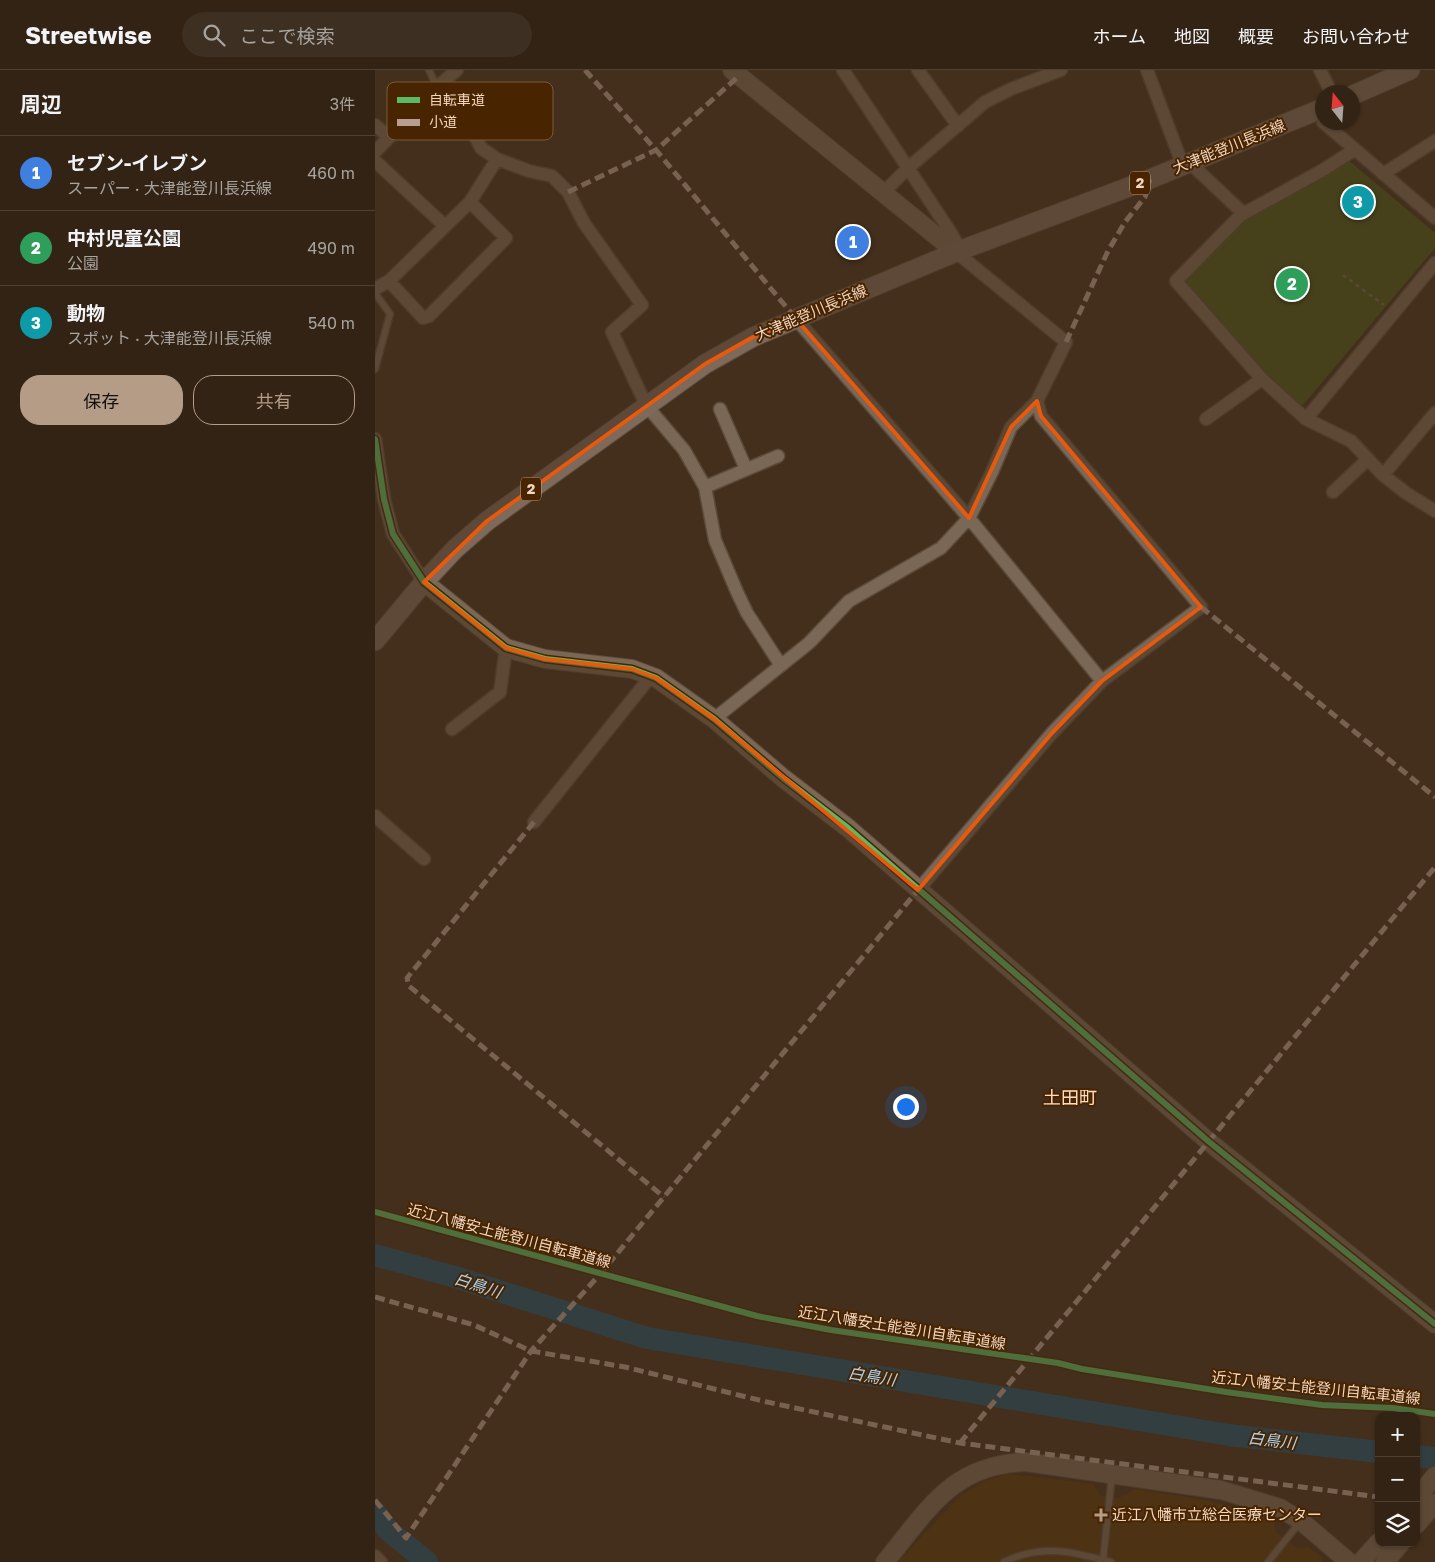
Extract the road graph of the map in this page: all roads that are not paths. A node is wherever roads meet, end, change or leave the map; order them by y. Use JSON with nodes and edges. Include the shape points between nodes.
{"nodes":[{"id":1,"x":429,"y":70,"type":"edge"},
{"id":2,"x":457,"y":70,"type":"edge"},
{"id":3,"x":843,"y":70,"type":"edge"},
{"id":4,"x":918,"y":70,"type":"edge"},
{"id":5,"x":1061,"y":70,"type":"edge"},
{"id":6,"x":1147,"y":70,"type":"edge"},
{"id":7,"x":1320,"y":70,"type":"edge"},
{"id":8,"x":1410,"y":70,"type":"edge"},
{"id":9,"x":739,"y":72,"type":"edge"},
{"id":10,"x":435,"y":82,"type":"edge"},
{"id":11,"x":443,"y":82,"type":"edge"},
{"id":12,"x":1328,"y":85,"type":"edge"},
{"id":13,"x":1360,"y":92,"type":"edge"},
{"id":14,"x":1315,"y":119,"type":"edge"},
{"id":15,"x":375,"y":125,"type":"edge"},
{"id":16,"x":957,"y":126,"type":"junction"},
{"id":17,"x":1334,"y":130,"type":"edge"},
{"id":18,"x":387,"y":136,"type":"edge"},
{"id":19,"x":387,"y":140,"type":"edge"},
{"id":20,"x":477,"y":140,"type":"edge"},
{"id":21,"x":1435,"y":140,"type":"edge"},
{"id":22,"x":1355,"y":150,"type":"junction"},
{"id":23,"x":375,"y":152,"type":"edge"},
{"id":24,"x":497,"y":159,"type":"junction"},
{"id":25,"x":375,"y":161,"type":"edge"},
{"id":26,"x":1186,"y":164,"type":"junction"},
{"id":27,"x":907,"y":168,"type":"junction"},
{"id":28,"x":1383,"y":174,"type":"junction"},
{"id":29,"x":883,"y":193,"type":"junction"},
{"id":30,"x":469,"y":202,"type":"junction"},
{"id":31,"x":1244,"y":214,"type":"junction"},
{"id":32,"x":1435,"y":218,"type":"edge"},
{"id":33,"x":445,"y":226,"type":"junction"},
{"id":34,"x":956,"y":252,"type":"junction"},
{"id":35,"x":1435,"y":263,"type":"edge"},
{"id":36,"x":389,"y":281,"type":"junction"},
{"id":37,"x":375,"y":289,"type":"edge"},
{"id":38,"x":375,"y":293,"type":"edge"},
{"id":39,"x":797,"y":320,"type":"junction"},
{"id":40,"x":375,"y":370,"type":"edge"},
{"id":41,"x":1262,"y":379,"type":"junction"},
{"id":42,"x":1037,"y":401,"type":"junction"},
{"id":43,"x":646,"y":405,"type":"junction"},
{"id":44,"x":720,"y":409,"type":"dead end"},
{"id":45,"x":1435,"y":413,"type":"edge"},
{"id":46,"x":1205,"y":419,"type":"dead end"},
{"id":47,"x":1306,"y":419,"type":"junction"},
{"id":48,"x":375,"y":439,"type":"edge"},
{"id":49,"x":778,"y":456,"type":"dead end"},
{"id":50,"x":1368,"y":458,"type":"junction"},
{"id":51,"x":746,"y":469,"type":"junction"},
{"id":52,"x":1383,"y":475,"type":"junction"},
{"id":53,"x":705,"y":487,"type":"junction"},
{"id":54,"x":1333,"y":492,"type":"dead end"},
{"id":55,"x":1435,"y":510,"type":"edge"},
{"id":56,"x":969,"y":518,"type":"junction"},
{"id":57,"x":423,"y":582,"type":"junction"},
{"id":58,"x":375,"y":641,"type":"edge"},
{"id":59,"x":506,"y":648,"type":"junction"},
{"id":60,"x":780,"y":664,"type":"junction"},
{"id":61,"x":651,"y":676,"type":"junction"},
{"id":62,"x":1102,"y":681,"type":"junction"},
{"id":63,"x":714,"y":719,"type":"junction"},
{"id":64,"x":452,"y":729,"type":"dead end"},
{"id":65,"x":375,"y":816,"type":"edge"},
{"id":66,"x":534,"y":822,"type":"dead end"},
{"id":67,"x":424,"y":859,"type":"dead end"},
{"id":68,"x":918,"y":890,"type":"junction"},
{"id":69,"x":1435,"y":1324,"type":"edge"},
{"id":70,"x":1112,"y":1474,"type":"junction"},
{"id":71,"x":1435,"y":1476,"type":"edge"},
{"id":72,"x":1420,"y":1494,"type":"edge"},
{"id":73,"x":1434,"y":1503,"type":"edge"},
{"id":74,"x":1420,"y":1520,"type":"edge"},
{"id":75,"x":1301,"y":1521,"type":"junction"},
{"id":76,"x":1375,"y":1546,"type":"edge"},
{"id":77,"x":1398,"y":1547,"type":"edge"},
{"id":78,"x":375,"y":1556,"type":"edge"},
{"id":79,"x":1104,"y":1561,"type":"edge"},
{"id":80,"x":381,"y":1562,"type":"edge"},
{"id":81,"x":885,"y":1562,"type":"edge"},
{"id":82,"x":1004,"y":1562,"type":"edge"},
{"id":83,"x":1111,"y":1562,"type":"edge"},
{"id":84,"x":1268,"y":1562,"type":"edge"},
{"id":85,"x":1349,"y":1562,"type":"edge"},
{"id":86,"x":1361,"y":1562,"type":"edge"},
{"id":87,"x":1385,"y":1562,"type":"edge"}],
"edges":[{"from":1,"to":10,"type":"lane"},
{"from":2,"to":11,"type":"street"},
{"from":3,"to":27,"type":"street"},
{"from":4,"to":16,"type":"street"},
{"from":5,"to":16,"type":"street","via":[[985,102]]},
{"from":6,"to":26,"type":"street"},
{"from":7,"to":12,"type":"street"},
{"from":8,"to":13,"type":"main road"},
{"from":9,"to":29,"type":"street"},
{"from":14,"to":26,"type":"main road","name":"大津能登川長浜線","number":"2"},
{"from":15,"to":18,"type":"street"},
{"from":16,"to":27,"type":"street"},
{"from":17,"to":22,"type":"street"},
{"from":19,"to":23,"type":"street"},
{"from":20,"to":24,"type":"street","via":[[481,148]]},
{"from":21,"to":28,"type":"street"},
{"from":22,"to":28,"type":"street"},
{"from":22,"to":31,"type":"street"},
{"from":24,"to":30,"type":"street"},
{"from":24,"to":43,"type":"street","via":[[553,176],[568,192],[584,223],[643,305],[612,332]]},
{"from":25,"to":33,"type":"street"},
{"from":26,"to":31,"type":"street"},
{"from":26,"to":34,"type":"main road","name":"大津能登川長浜線","number":"2"},
{"from":27,"to":29,"type":"street"},
{"from":27,"to":34,"type":"street","via":[[951,233],[957,244]]},
{"from":28,"to":32,"type":"street"},
{"from":29,"to":34,"type":"street"},
{"from":30,"to":33,"type":"street"},
{"from":30,"to":36,"type":"street","via":[[506,238],[429,316],[423,318]]},
{"from":31,"to":41,"type":"street","via":[[1176,281]]},
{"from":33,"to":36,"type":"street"},
{"from":34,"to":39,"type":"main road","name":"大津能登川長浜線","number":"2"},
{"from":34,"to":42,"type":"street","via":[[1066,342]]},
{"from":35,"to":47,"type":"street"},
{"from":36,"to":37,"type":"street"},
{"from":38,"to":40,"type":"lane","via":[[390,314]]},
{"from":39,"to":43,"type":"main road","name":"大津能登川長浜線","number":"2","via":[[753,337],[705,364]]},
{"from":39,"to":56,"type":"street"},
{"from":41,"to":46,"type":"street"},
{"from":41,"to":47,"type":"street"},
{"from":42,"to":56,"type":"street","via":[[1011,427]]},
{"from":42,"to":62,"type":"street","via":[[1041,416],[1201,607]]},
{"from":43,"to":53,"type":"street","via":[[685,450]]},
{"from":43,"to":57,"type":"main road","name":"大津能登川長浜線","number":"2","via":[[487,521]]},
{"from":44,"to":51,"type":"street"},
{"from":45,"to":52,"type":"street"},
{"from":47,"to":50,"type":"street","via":[[1351,441]]},
{"from":48,"to":57,"type":"street","via":[[393,534]]},
{"from":49,"to":51,"type":"street"},
{"from":50,"to":52,"type":"street"},
{"from":50,"to":54,"type":"street"},
{"from":51,"to":53,"type":"street"},
{"from":52,"to":55,"type":"street"},
{"from":53,"to":60,"type":"street","via":[[715,540],[737,592]]},
{"from":56,"to":60,"type":"street","via":[[941,548],[849,601],[809,643]]},
{"from":56,"to":62,"type":"street"},
{"from":57,"to":58,"type":"main road","name":"大津能登川長浜線","number":"2"},
{"from":57,"to":59,"type":"street"},
{"from":59,"to":61,"type":"street","via":[[545,660],[632,669]]},
{"from":59,"to":64,"type":"street","via":[[500,692]]},
{"from":60,"to":63,"type":"street"},
{"from":61,"to":63,"type":"street"},
{"from":61,"to":66,"type":"street"},
{"from":62,"to":68,"type":"street","via":[[1052,732]]},
{"from":63,"to":68,"type":"street","via":[[848,828]]},
{"from":65,"to":67,"type":"street"},
{"from":68,"to":69,"type":"street","via":[[1208,1141]]},
{"from":70,"to":75,"type":"street","via":[[1221,1490],[1280,1508]]},
{"from":70,"to":79,"type":"lane"},
{"from":70,"to":81,"type":"street","via":[[1026,1462],[1001,1463],[980,1469],[935,1501]]},
{"from":71,"to":72,"type":"street"},
{"from":73,"to":74,"type":"street"},
{"from":75,"to":84,"type":"lane"},
{"from":75,"to":85,"type":"street"},
{"from":76,"to":86,"type":"street"},
{"from":77,"to":87,"type":"street"},
{"from":78,"to":80,"type":"street"},
{"from":79,"to":82,"type":"lane","via":[[1054,1550],[1021,1555]]},
{"from":79,"to":83,"type":"lane"}]}
